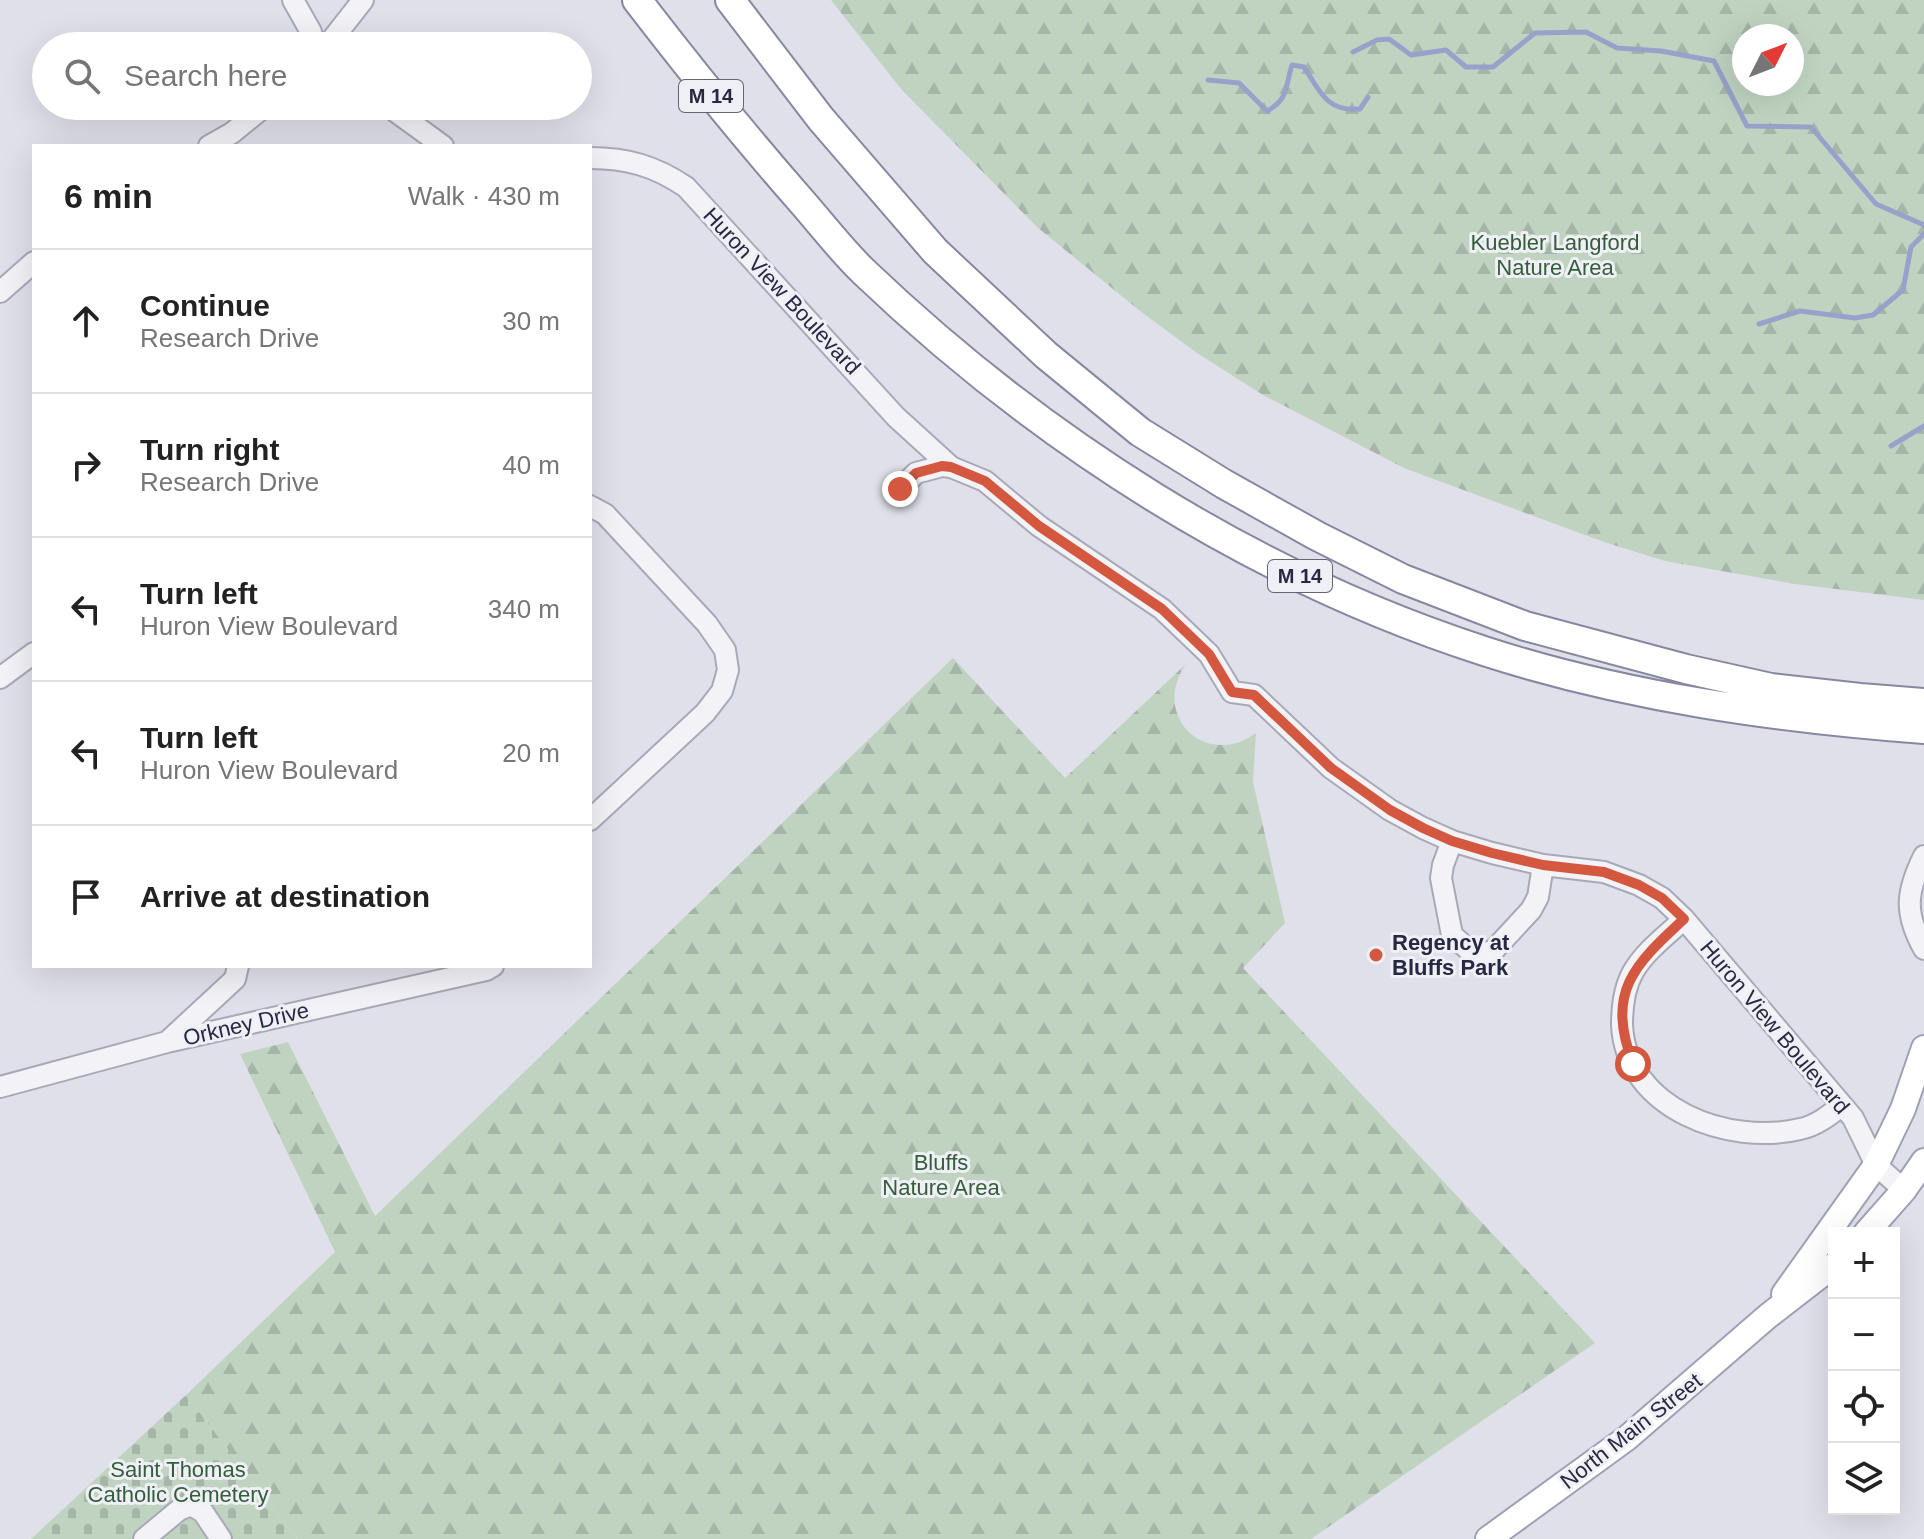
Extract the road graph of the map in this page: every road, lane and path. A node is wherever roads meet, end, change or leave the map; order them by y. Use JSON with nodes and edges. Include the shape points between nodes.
{"nodes":[{"id":1,"x":293,"y":0,"type":"edge"},
{"id":2,"x":363,"y":0,"type":"edge"},
{"id":3,"x":637,"y":0,"type":"edge"},
{"id":4,"x":730,"y":0,"type":"edge"},
{"id":5,"x":311,"y":32,"type":"edge"},
{"id":6,"x":338,"y":32,"type":"edge"},
{"id":7,"x":248,"y":120,"type":"edge"},
{"id":8,"x":407,"y":120,"type":"edge"},
{"id":9,"x":213,"y":144,"type":"edge"},
{"id":10,"x":440,"y":144,"type":"edge"},
{"id":11,"x":592,"y":158,"type":"edge"},
{"id":12,"x":32,"y":264,"type":"edge"},
{"id":13,"x":0,"y":292,"type":"edge"},
{"id":14,"x":951,"y":467,"type":"junction"},
{"id":15,"x":900,"y":489,"type":"dead end"},
{"id":16,"x":597,"y":510,"type":"edge"},
{"id":17,"x":32,"y":654,"type":"edge"},
{"id":18,"x":0,"y":678,"type":"edge"},
{"id":19,"x":1924,"y":703,"type":"edge"},
{"id":20,"x":1924,"y":729,"type":"edge"},
{"id":21,"x":592,"y":818,"type":"edge"},
{"id":22,"x":1452,"y":841,"type":"junction"},
{"id":23,"x":1924,"y":856,"type":"edge"},
{"id":24,"x":1543,"y":865,"type":"junction"},
{"id":25,"x":1684,"y":919,"type":"junction"},
{"id":26,"x":1924,"y":949,"type":"edge"},
{"id":27,"x":238,"y":968,"type":"edge"},
{"id":28,"x":490,"y":968,"type":"edge"},
{"id":29,"x":167,"y":1042,"type":"junction"},
{"id":30,"x":1924,"y":1048,"type":"edge"},
{"id":31,"x":0,"y":1087,"type":"edge"},
{"id":32,"x":1842,"y":1105,"type":"junction"},
{"id":33,"x":1924,"y":1161,"type":"edge"},
{"id":34,"x":1876,"y":1165,"type":"junction"},
{"id":35,"x":1904,"y":1190,"type":"junction"},
{"id":36,"x":1871,"y":1227,"type":"edge"},
{"id":37,"x":1828,"y":1270,"type":"edge"},
{"id":38,"x":1768,"y":1316,"type":"junction"},
{"id":39,"x":144,"y":1539,"type":"edge"},
{"id":40,"x":221,"y":1539,"type":"edge"},
{"id":41,"x":1488,"y":1539,"type":"edge"}],
"edges":[{"from":1,"to":5,"type":"street"},
{"from":2,"to":6,"type":"street"},
{"from":3,"to":20,"type":"highway","number":"M 14","via":[[728,118],[862,270],[978,373],[1092,458],[1210,531],[1433,634],[1547,669],[1781,716]]},
{"from":4,"to":19,"type":"highway","number":"M 14","via":[[821,119],[935,251],[1046,355],[1140,432],[1224,484],[1403,579],[1525,626],[1771,688]]},
{"from":7,"to":9,"type":"street"},
{"from":8,"to":10,"type":"street"},
{"from":11,"to":14,"type":"street","name":"Huron View Boulevard","via":[[638,162],[686,187],[896,417]]},
{"from":12,"to":13,"type":"street"},
{"from":14,"to":15,"type":"street","via":[[916,473]]},
{"from":14,"to":22,"type":"street","name":"Huron View Boulevard","via":[[985,481],[1039,526],[1162,609],[1209,654],[1232,692],[1254,695],[1363,792]]},
{"from":16,"to":21,"type":"street","via":[[707,624],[725,650],[728,670],[722,691],[705,713]]},
{"from":17,"to":18,"type":"street"},
{"from":22,"to":24,"type":"street","name":"Huron View Boulevard"},
{"from":22,"to":24,"type":"street","via":[[1441,878],[1452,935],[1470,951],[1494,950],[1531,910]]},
{"from":23,"to":26,"type":"street","via":[[1911,884],[1908,911]]},
{"from":24,"to":25,"type":"street","name":"Huron View Boulevard","via":[[1604,872],[1639,885]]},
{"from":25,"to":32,"type":"street","name":"Huron View Boulevard"},
{"from":25,"to":32,"type":"street","via":[[1648,952],[1624,993],[1623,1038],[1647,1085],[1681,1114],[1715,1127],[1757,1132],[1803,1129]]},
{"from":27,"to":29,"type":"street","via":[[235,979]]},
{"from":28,"to":29,"type":"street","name":"Orkney Drive"},
{"from":29,"to":31,"type":"street","name":"Orkney Drive"},
{"from":30,"to":34,"type":"main road","name":"North Main Street"},
{"from":32,"to":34,"type":"street","name":"Huron View Boulevard"},
{"from":33,"to":35,"type":"main road"},
{"from":34,"to":35,"type":"street","name":"Huron View Boulevard"},
{"from":34,"to":38,"type":"main road","name":"North Main Street"},
{"from":35,"to":36,"type":"main road"},
{"from":37,"to":38,"type":"main road","name":"North Main Street"},
{"from":38,"to":41,"type":"main road","name":"North Main Street","via":[[1627,1438]]},
{"from":39,"to":40,"type":"street","via":[[191,1505],[203,1512]]}]}
